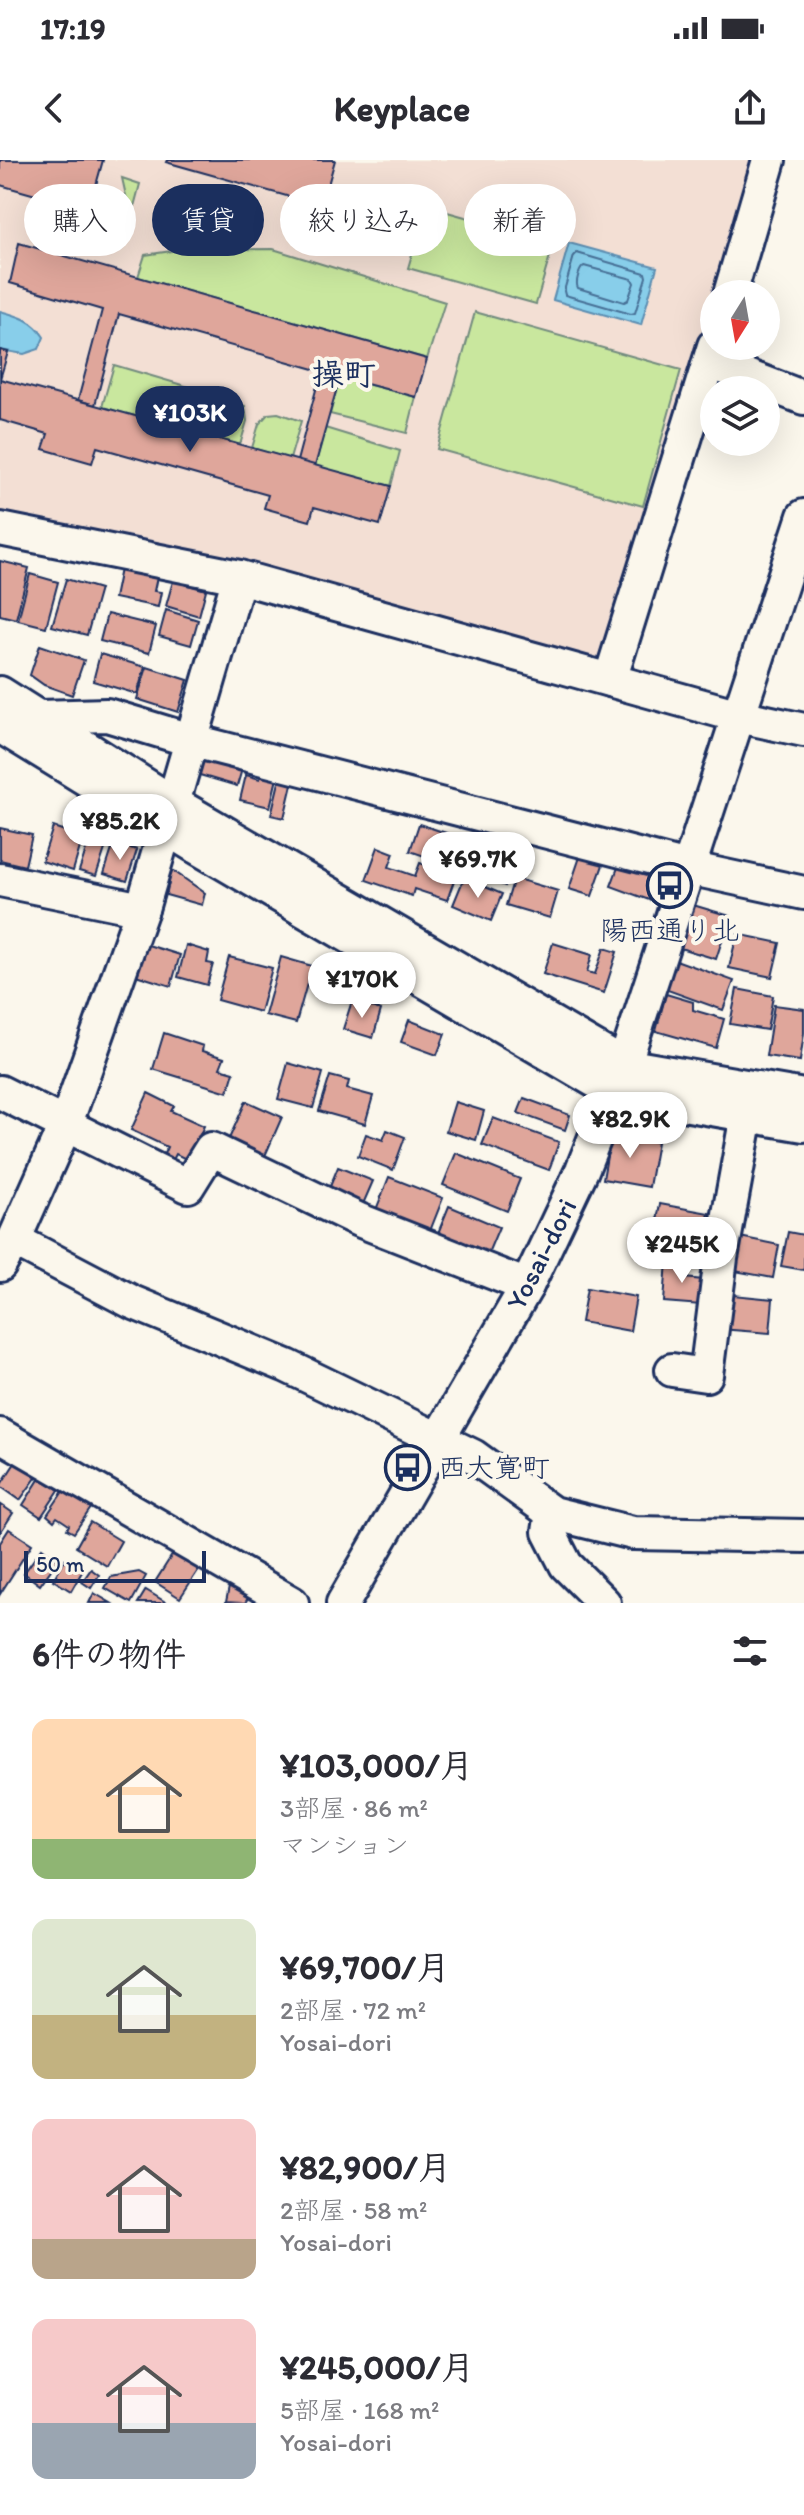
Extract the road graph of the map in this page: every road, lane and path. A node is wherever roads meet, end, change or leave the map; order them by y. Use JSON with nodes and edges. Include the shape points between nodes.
{"nodes":[{"id":1,"x":769,"y":160,"type":"edge"},
{"id":2,"x":734,"y":280,"type":"edge"},
{"id":3,"x":710,"y":360,"type":"edge"},
{"id":4,"x":725,"y":360,"type":"edge"},
{"id":5,"x":804,"y":398,"type":"edge"},
{"id":6,"x":804,"y":516,"type":"edge"},
{"id":7,"x":0,"y":529,"type":"edge"},
{"id":8,"x":796,"y":564,"type":"edge"},
{"id":9,"x":239,"y":577,"type":"junction"},
{"id":10,"x":610,"y":680,"type":"junction"},
{"id":11,"x":0,"y":693,"type":"edge"},
{"id":12,"x":739,"y":716,"type":"junction"},
{"id":13,"x":39,"y":717,"type":"junction"},
{"id":14,"x":0,"y":726,"type":"edge"},
{"id":15,"x":804,"y":730,"type":"edge"},
{"id":16,"x":190,"y":740,"type":"junction"},
{"id":17,"x":168,"y":814,"type":"junction"},
{"id":18,"x":688,"y":868,"type":"junction"},
{"id":19,"x":0,"y":880,"type":"edge"},
{"id":20,"x":804,"y":893,"type":"edge"},
{"id":21,"x":142,"y":909,"type":"junction"},
{"id":22,"x":619,"y":1079,"type":"junction"},
{"id":23,"x":0,"y":1092,"type":"edge"},
{"id":24,"x":804,"y":1096,"type":"edge"},
{"id":25,"x":747,"y":1115,"type":"junction"},
{"id":26,"x":804,"y":1125,"type":"edge"},
{"id":27,"x":65,"y":1126,"type":"junction"},
{"id":28,"x":7,"y":1252,"type":"edge"},
{"id":29,"x":527,"y":1286,"type":"junction"},
{"id":30,"x":672,"y":1370,"type":"dead end"},
{"id":31,"x":0,"y":1435,"type":"edge"},
{"id":32,"x":439,"y":1440,"type":"junction"},
{"id":33,"x":552,"y":1513,"type":"junction"},
{"id":34,"x":804,"y":1536,"type":"edge"},
{"id":35,"x":292,"y":1603,"type":"edge"},
{"id":36,"x":343,"y":1603,"type":"edge"},
{"id":37,"x":604,"y":1603,"type":"edge"}],
"edges":[{"from":1,"to":2,"type":"street"},
{"from":3,"to":10,"type":"street"},
{"from":4,"to":5,"type":"street"},
{"from":6,"to":8,"type":"street","name":"Yosai-dori"},
{"from":7,"to":9,"type":"street"},
{"from":8,"to":12,"type":"street","name":"Yosai-dori"},
{"from":9,"to":10,"type":"street"},
{"from":9,"to":16,"type":"street"},
{"from":10,"to":12,"type":"street"},
{"from":11,"to":13,"type":"street"},
{"from":12,"to":15,"type":"street"},
{"from":12,"to":18,"type":"street","name":"Yosai-dori"},
{"from":13,"to":16,"type":"street","via":[[107,715]]},
{"from":13,"to":17,"type":"street"},
{"from":14,"to":17,"type":"street"},
{"from":16,"to":17,"type":"street"},
{"from":16,"to":18,"type":"street"},
{"from":17,"to":21,"type":"street"},
{"from":17,"to":22,"type":"street"},
{"from":18,"to":20,"type":"street"},
{"from":18,"to":22,"type":"street","name":"Yosai-dori"},
{"from":19,"to":21,"type":"street"},
{"from":21,"to":27,"type":"street"},
{"from":22,"to":24,"type":"street"},
{"from":22,"to":25,"type":"street"},
{"from":22,"to":29,"type":"street","name":"Yosai-dori"},
{"from":23,"to":27,"type":"street"},
{"from":25,"to":26,"type":"street"},
{"from":25,"to":30,"type":"street","via":[[706,1375]]},
{"from":27,"to":28,"type":"street"},
{"from":27,"to":29,"type":"street","via":[[188,1186],[211,1149],[359,1220]]},
{"from":28,"to":32,"type":"street","via":[[287,1366]]},
{"from":29,"to":32,"type":"street","name":"Yosai-dori"},
{"from":31,"to":35,"type":"street"},
{"from":32,"to":33,"type":"street","via":[[473,1456]]},
{"from":32,"to":36,"type":"street","name":"Yosai-dori"},
{"from":33,"to":34,"type":"street","via":[[633,1533]]},
{"from":33,"to":37,"type":"street","via":[[549,1532],[566,1565]]}]}
